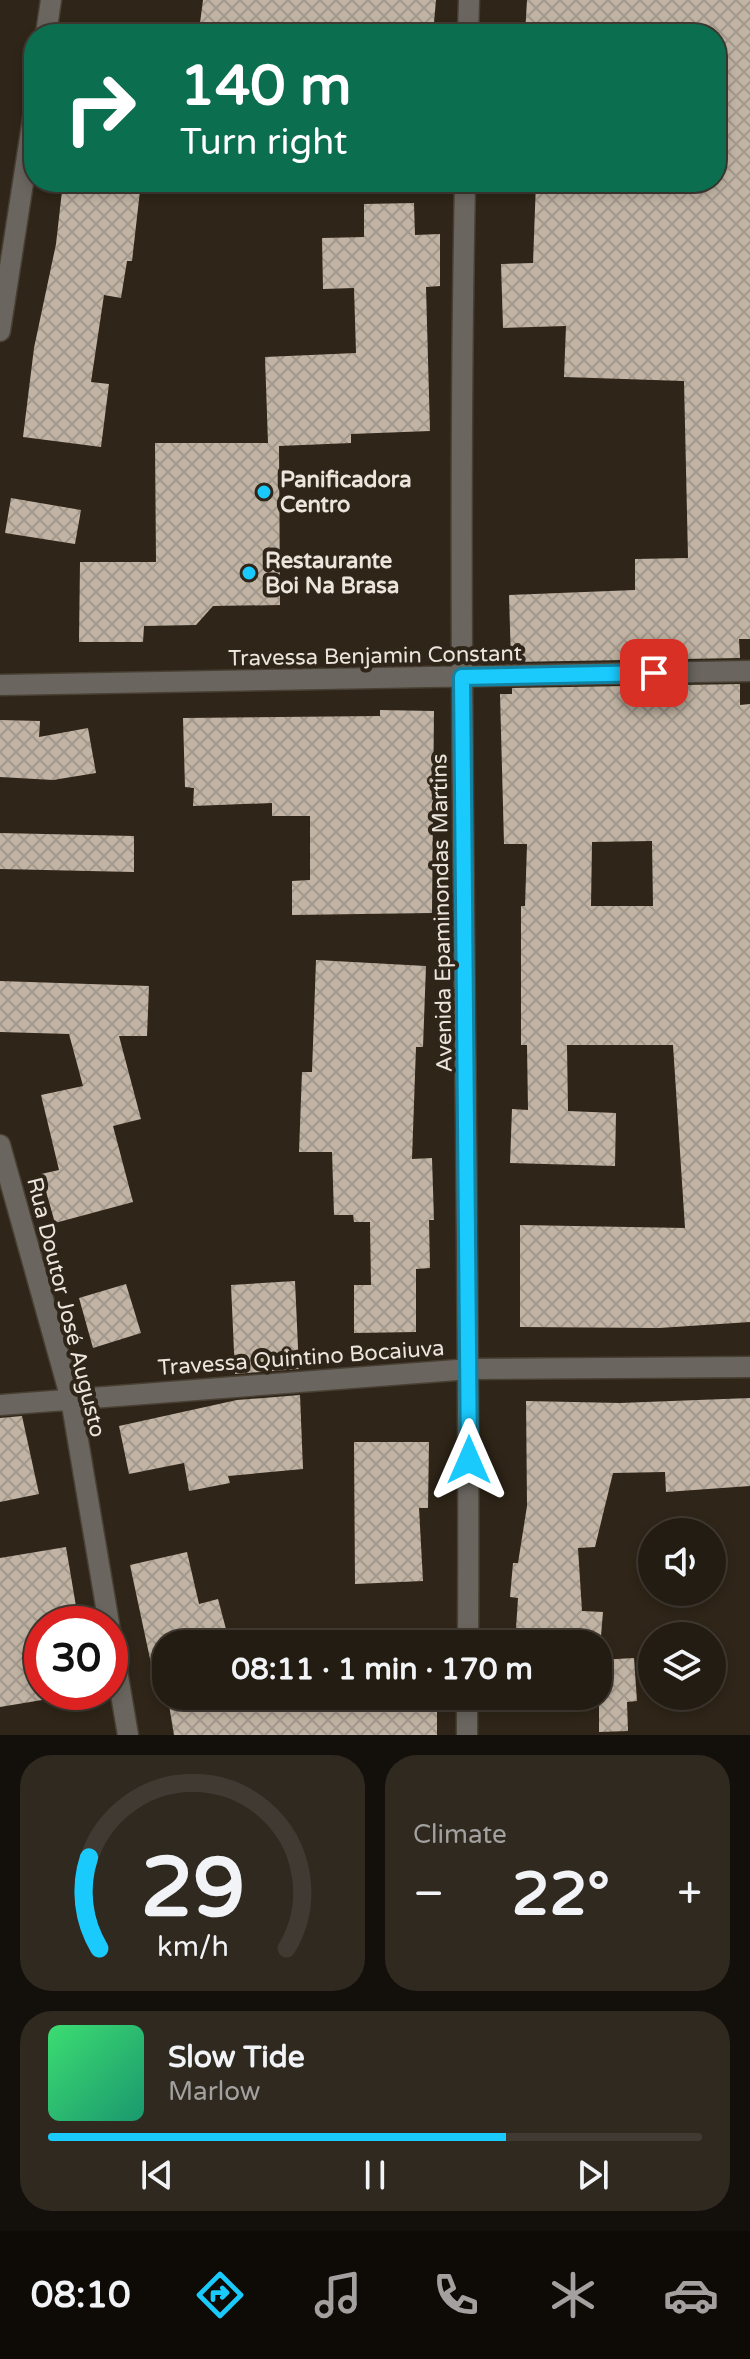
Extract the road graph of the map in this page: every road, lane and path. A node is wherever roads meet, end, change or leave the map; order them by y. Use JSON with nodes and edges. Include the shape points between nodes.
{"nodes":[{"id":1,"x":51,"y":0,"type":"edge"},
{"id":2,"x":469,"y":0,"type":"edge"},
{"id":3,"x":47,"y":24,"type":"edge"},
{"id":4,"x":468,"y":24,"type":"edge"},
{"id":5,"x":24,"y":176,"type":"edge"},
{"id":6,"x":465,"y":192,"type":"edge"},
{"id":7,"x":0,"y":331,"type":"edge"},
{"id":8,"x":750,"y":671,"type":"edge"},
{"id":9,"x":462,"y":677,"type":"junction"},
{"id":10,"x":0,"y":685,"type":"edge"},
{"id":11,"x":0,"y":1145,"type":"edge"},
{"id":12,"x":750,"y":1367,"type":"edge"},
{"id":13,"x":470,"y":1369,"type":"junction"},
{"id":14,"x":71,"y":1399,"type":"junction"},
{"id":15,"x":0,"y":1405,"type":"edge"},
{"id":16,"x":106,"y":1606,"type":"edge"},
{"id":17,"x":468,"y":1630,"type":"edge"},
{"id":18,"x":124,"y":1710,"type":"edge"},
{"id":19,"x":467,"y":1710,"type":"edge"},
{"id":20,"x":128,"y":1735,"type":"edge"},
{"id":21,"x":467,"y":1735,"type":"edge"}],
"edges":[{"from":1,"to":3,"type":"street"},
{"from":2,"to":4,"type":"street"},
{"from":5,"to":7,"type":"street"},
{"from":6,"to":9,"type":"street","name":"Avenida Epaminondas Martins"},
{"from":8,"to":9,"type":"street","name":"Travessa Benjamin Constant"},
{"from":9,"to":10,"type":"street","name":"Travessa Benjamin Constant"},
{"from":9,"to":13,"type":"street","name":"Avenida Epaminondas Martins"},
{"from":11,"to":14,"type":"street","name":"Rua Doutor José Augusto"},
{"from":12,"to":13,"type":"street","name":"Travessa Quintino Bocaiuva"},
{"from":13,"to":14,"type":"street","name":"Travessa Quintino Bocaiuva"},
{"from":13,"to":17,"type":"street","name":"Avenida Epaminondas Martins"},
{"from":14,"to":15,"type":"street","name":"Travessa Quintino Bocaiuva"},
{"from":14,"to":16,"type":"street","name":"Rua Doutor José Augusto"},
{"from":18,"to":20,"type":"street"},
{"from":19,"to":21,"type":"street"}]}
